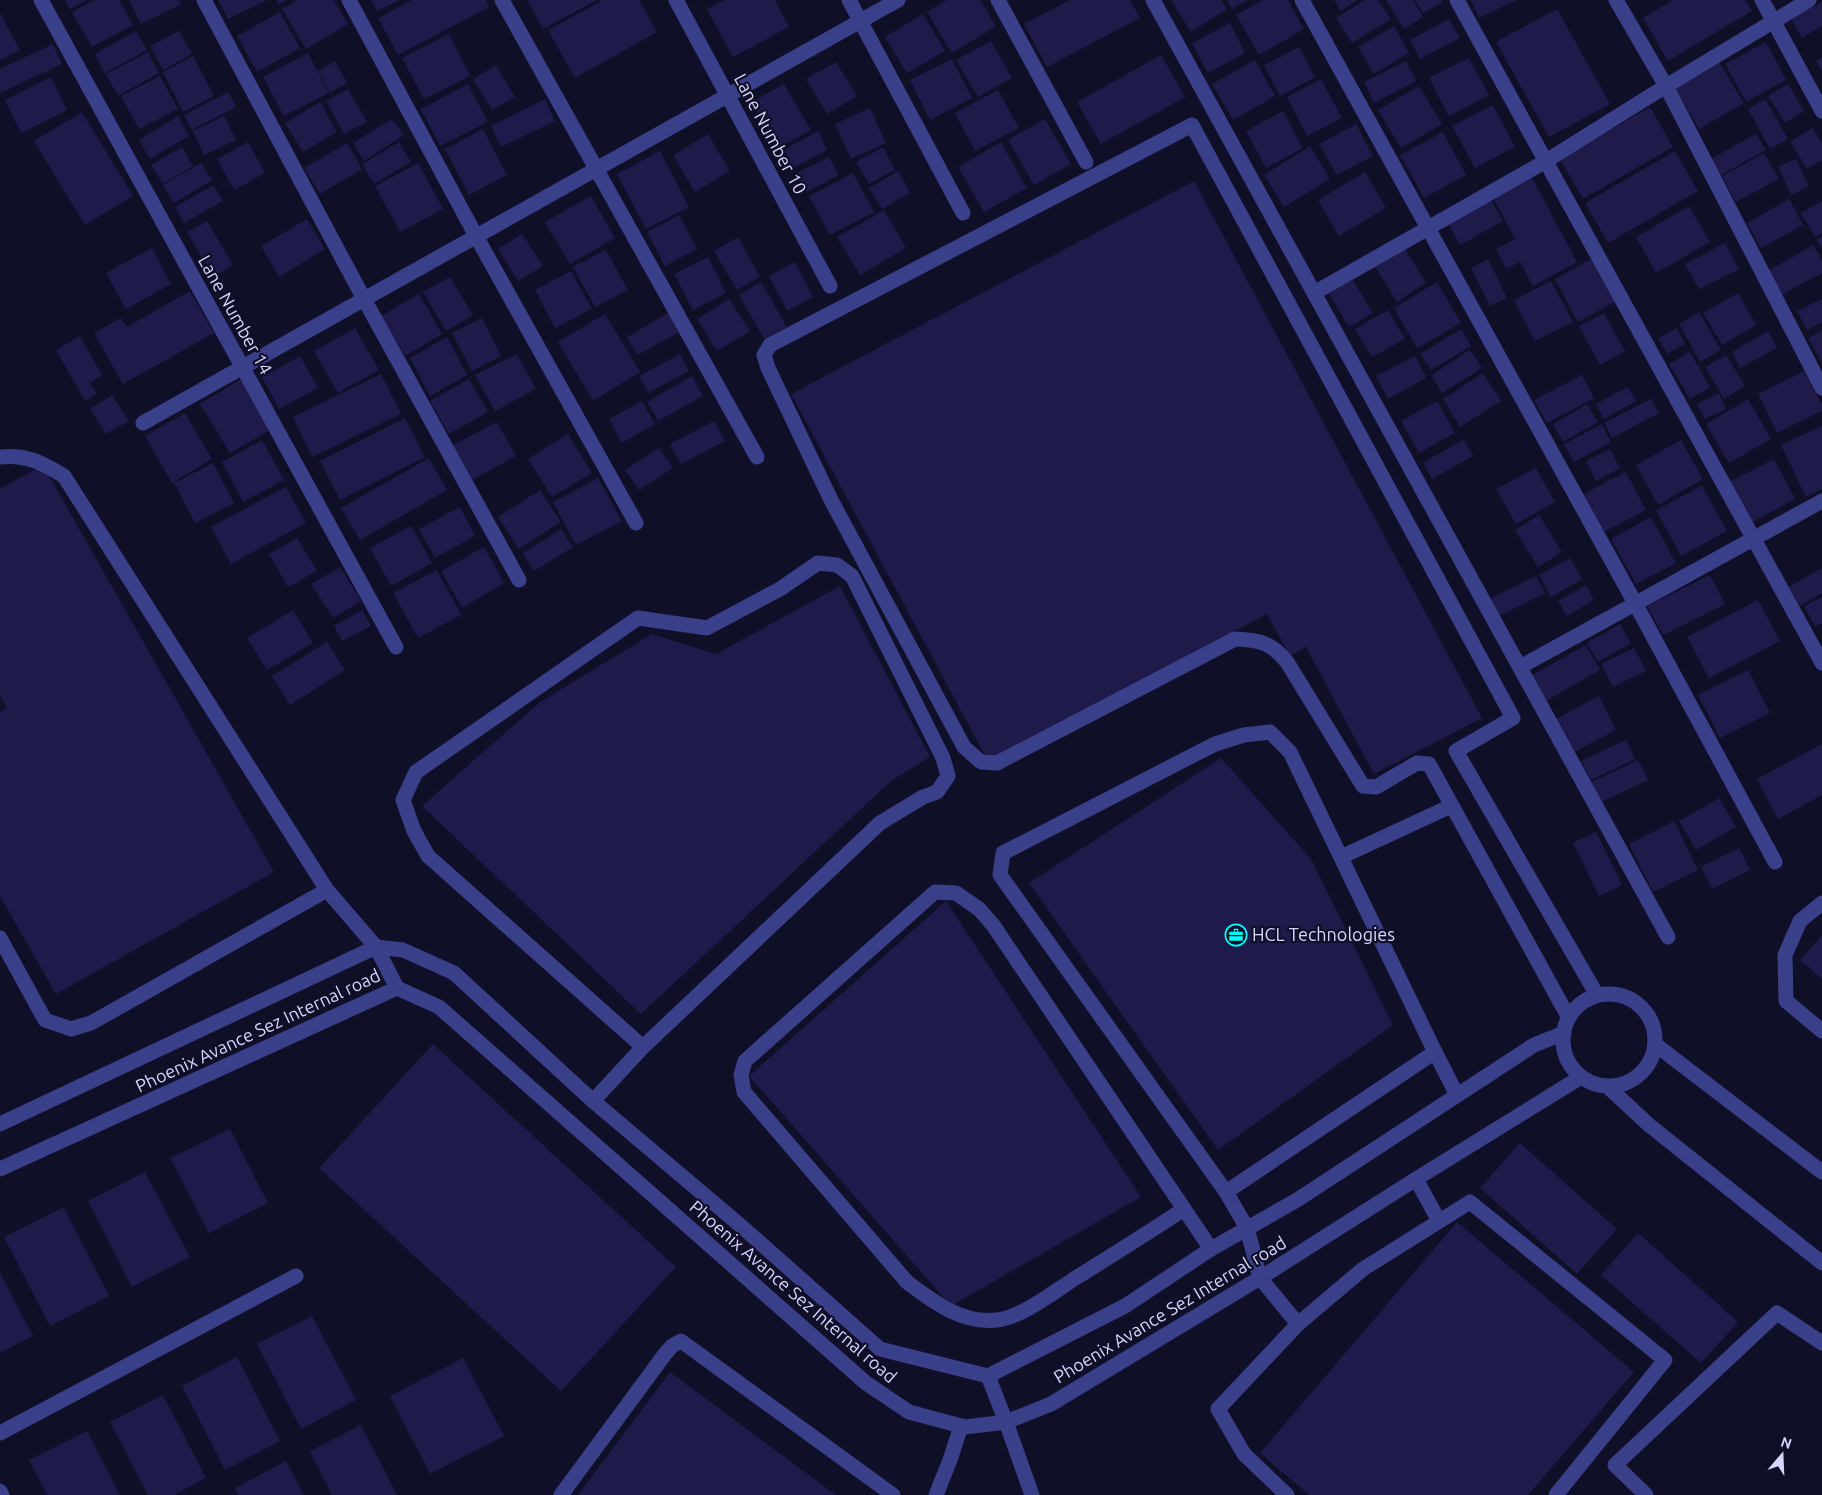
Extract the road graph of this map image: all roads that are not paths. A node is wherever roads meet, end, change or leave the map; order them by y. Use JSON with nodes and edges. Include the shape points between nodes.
{"nodes":[{"id":1,"x":41,"y":0,"type":"edge"},
{"id":2,"x":204,"y":0,"type":"edge"},
{"id":3,"x":348,"y":0,"type":"edge"},
{"id":4,"x":502,"y":0,"type":"edge"},
{"id":5,"x":676,"y":0,"type":"edge"},
{"id":6,"x":849,"y":0,"type":"edge"},
{"id":7,"x":898,"y":0,"type":"edge"},
{"id":8,"x":998,"y":0,"type":"edge"},
{"id":9,"x":1153,"y":0,"type":"edge"},
{"id":10,"x":1302,"y":0,"type":"edge"},
{"id":11,"x":1457,"y":0,"type":"edge"},
{"id":12,"x":1616,"y":0,"type":"edge"},
{"id":13,"x":1762,"y":0,"type":"edge"},
{"id":14,"x":1809,"y":0,"type":"edge"},
{"id":15,"x":1774,"y":20,"type":"junction"},
{"id":16,"x":861,"y":21,"type":"junction"},
{"id":17,"x":1666,"y":86,"type":"junction"},
{"id":18,"x":728,"y":95,"type":"junction"},
{"id":19,"x":1822,"y":111,"type":"edge"},
{"id":20,"x":1546,"y":161,"type":"junction"},
{"id":21,"x":1086,"y":162,"type":"dead end"},
{"id":22,"x":596,"y":168,"type":"junction"},
{"id":23,"x":963,"y":213,"type":"dead end"},
{"id":24,"x":1428,"y":228,"type":"junction"},
{"id":25,"x":476,"y":236,"type":"junction"},
{"id":26,"x":830,"y":286,"type":"dead end"},
{"id":27,"x":1314,"y":294,"type":"junction"},
{"id":28,"x":364,"y":299,"type":"junction"},
{"id":29,"x":243,"y":367,"type":"junction"},
{"id":30,"x":1822,"y":388,"type":"edge"},
{"id":31,"x":143,"y":423,"type":"dead end"},
{"id":32,"x":0,"y":457,"type":"edge"},
{"id":33,"x":757,"y":457,"type":"dead end"},
{"id":34,"x":1822,"y":501,"type":"edge"},
{"id":35,"x":636,"y":523,"type":"dead end"},
{"id":36,"x":1753,"y":537,"type":"junction"},
{"id":37,"x":519,"y":580,"type":"dead end"},
{"id":38,"x":1635,"y":603,"type":"junction"},
{"id":39,"x":396,"y":647,"type":"dead end"},
{"id":40,"x":1822,"y":663,"type":"edge"},
{"id":41,"x":1520,"y":667,"type":"junction"},
{"id":42,"x":1451,"y":806,"type":"junction"},
{"id":43,"x":1341,"y":857,"type":"junction"},
{"id":44,"x":1775,"y":862,"type":"dead end"},
{"id":45,"x":327,"y":890,"type":"junction"},
{"id":46,"x":1822,"y":902,"type":"edge"},
{"id":47,"x":1668,"y":937,"type":"dead end"},
{"id":48,"x":0,"y":938,"type":"edge"},
{"id":49,"x":376,"y":947,"type":"junction"},
{"id":50,"x":397,"y":988,"type":"junction"},
{"id":51,"x":1597,"y":995,"type":"junction"},
{"id":52,"x":1566,"y":1026,"type":"junction"},
{"id":53,"x":1822,"y":1031,"type":"edge"},
{"id":54,"x":1656,"y":1044,"type":"junction"},
{"id":55,"x":643,"y":1047,"type":"junction"},
{"id":56,"x":1435,"y":1052,"type":"junction"},
{"id":57,"x":1581,"y":1077,"type":"junction"},
{"id":58,"x":1608,"y":1087,"type":"junction"},
{"id":59,"x":1457,"y":1095,"type":"junction"},
{"id":60,"x":593,"y":1101,"type":"junction"},
{"id":61,"x":0,"y":1124,"type":"edge"},
{"id":62,"x":0,"y":1169,"type":"edge"},
{"id":63,"x":1822,"y":1172,"type":"edge"},
{"id":64,"x":1416,"y":1178,"type":"junction"},
{"id":65,"x":1226,"y":1192,"type":"junction"},
{"id":66,"x":1184,"y":1209,"type":"junction"},
{"id":67,"x":1439,"y":1221,"type":"junction"},
{"id":68,"x":1247,"y":1228,"type":"junction"},
{"id":69,"x":1211,"y":1249,"type":"junction"},
{"id":70,"x":1822,"y":1263,"type":"edge"},
{"id":71,"x":296,"y":1276,"type":"dead end"},
{"id":72,"x":1260,"y":1278,"type":"junction"},
{"id":73,"x":1298,"y":1324,"type":"junction"},
{"id":74,"x":1822,"y":1343,"type":"edge"},
{"id":75,"x":988,"y":1376,"type":"junction"},
{"id":76,"x":1006,"y":1422,"type":"junction"},
{"id":77,"x":961,"y":1426,"type":"junction"},
{"id":78,"x":0,"y":1433,"type":"edge"},
{"id":79,"x":0,"y":1491,"type":"edge"},
{"id":80,"x":2,"y":1495,"type":"edge"},
{"id":81,"x":561,"y":1495,"type":"edge"},
{"id":82,"x":893,"y":1495,"type":"edge"},
{"id":83,"x":936,"y":1495,"type":"edge"},
{"id":84,"x":1032,"y":1495,"type":"edge"},
{"id":85,"x":1287,"y":1495,"type":"edge"},
{"id":86,"x":1556,"y":1495,"type":"edge"},
{"id":87,"x":1646,"y":1495,"type":"edge"}],
"edges":[{"from":1,"to":29,"type":"street","name":"Lane Number 14"},
{"from":2,"to":28,"type":"street"},
{"from":3,"to":25,"type":"street"},
{"from":4,"to":22,"type":"street"},
{"from":5,"to":18,"type":"street","name":"Lane Number 10"},
{"from":6,"to":16,"type":"street"},
{"from":7,"to":16,"type":"street"},
{"from":8,"to":21,"type":"street"},
{"from":9,"to":27,"type":"street"},
{"from":10,"to":24,"type":"street"},
{"from":11,"to":20,"type":"street"},
{"from":12,"to":17,"type":"street"},
{"from":13,"to":15,"type":"street"},
{"from":14,"to":15,"type":"street"},
{"from":15,"to":17,"type":"street"},
{"from":15,"to":19,"type":"street"},
{"from":16,"to":18,"type":"street"},
{"from":16,"to":23,"type":"street"},
{"from":17,"to":20,"type":"street"},
{"from":17,"to":30,"type":"street"},
{"from":18,"to":22,"type":"street"},
{"from":18,"to":26,"type":"street","name":"Lane Number 10"},
{"from":20,"to":24,"type":"street"},
{"from":20,"to":36,"type":"street"},
{"from":22,"to":25,"type":"street"},
{"from":22,"to":33,"type":"street"},
{"from":24,"to":27,"type":"street"},
{"from":24,"to":38,"type":"street"},
{"from":25,"to":28,"type":"street"},
{"from":25,"to":35,"type":"street"},
{"from":27,"to":41,"type":"street"},
{"from":28,"to":29,"type":"street"},
{"from":28,"to":37,"type":"street"},
{"from":29,"to":31,"type":"street"},
{"from":29,"to":39,"type":"street","name":"Lane Number 14"},
{"from":32,"to":45,"type":"street","via":[[39,461],[64,476]]},
{"from":34,"to":36,"type":"street"},
{"from":36,"to":38,"type":"street"},
{"from":36,"to":40,"type":"street"},
{"from":38,"to":41,"type":"street"},
{"from":38,"to":44,"type":"street"},
{"from":41,"to":47,"type":"street"},
{"from":42,"to":43,"type":"street"},
{"from":42,"to":51,"type":"street","via":[[1428,764],[1416,763],[1376,787],[1363,786],[1277,649],[1255,640],[1235,639],[997,763],[981,762],[964,747],[831,500],[768,368],[764,355],[770,344],[1192,125],[1513,718],[1456,751]]},
{"from":42,"to":52,"type":"street"},
{"from":43,"to":56,"type":"street"},
{"from":43,"to":65,"type":"street","via":[[1290,752],[1270,732],[1244,734],[1214,744],[1004,853],[1000,875]]},
{"from":45,"to":48,"type":"street","via":[[91,1023],[71,1028],[45,1020]]},
{"from":45,"to":49,"type":"street"},
{"from":46,"to":53,"type":"street","via":[[1800,921],[1785,955],[1786,1001]]},
{"from":49,"to":50,"type":"street"},
{"from":49,"to":60,"type":"street","name":"Phoenix Avance Sez Internal road","via":[[402,950],[454,973]]},
{"from":49,"to":61,"type":"street","name":"Phoenix Avance Sez Internal road"},
{"from":50,"to":62,"type":"street","name":"Phoenix Avance Sez Internal road"},
{"from":50,"to":77,"type":"street","name":"Phoenix Avance Sez Internal road","via":[[439,1007],[866,1383],[909,1412]]},
{"from":51,"to":52,"type":"street","via":[[1578,1007]]},
{"from":51,"to":54,"type":"street","via":[[1622,996],[1637,1003],[1648,1014],[1655,1029]]},
{"from":52,"to":57,"type":"street","via":[[1563,1045],[1566,1057]]},
{"from":52,"to":59,"type":"street","name":"Phoenix Avance Sez Internal road"},
{"from":54,"to":58,"type":"street","via":[[1652,1058],[1640,1075],[1622,1085]]},
{"from":54,"to":63,"type":"street"},
{"from":55,"to":55,"type":"street","via":[[428,856],[414,831],[404,800],[416,772],[638,618],[708,628],[780,589],[818,563],[837,565],[852,576],[944,758],[948,776],[937,792],[880,823]]},
{"from":55,"to":60,"type":"street"},
{"from":56,"to":59,"type":"street"},
{"from":56,"to":65,"type":"street"},
{"from":57,"to":58,"type":"street"},
{"from":57,"to":64,"type":"street","name":"Phoenix Avance Sez Internal road"},
{"from":58,"to":70,"type":"street","via":[[1649,1125]]},
{"from":59,"to":68,"type":"street","name":"Phoenix Avance Sez Internal road","via":[[1297,1200]]},
{"from":60,"to":75,"type":"street","name":"Phoenix Avance Sez Internal road","via":[[880,1349]]},
{"from":64,"to":67,"type":"street"},
{"from":64,"to":72,"type":"street","name":"Phoenix Avance Sez Internal road"},
{"from":65,"to":68,"type":"street"},
{"from":66,"to":66,"type":"street","via":[[993,926],[979,908],[956,893],[935,892],[746,1061],[740,1075],[744,1092],[907,1282],[954,1314],[997,1320],[1027,1309]]},
{"from":66,"to":69,"type":"street"},
{"from":67,"to":73,"type":"street","via":[[1362,1270]]},
{"from":67,"to":86,"type":"street","via":[[1470,1202],[1665,1360]]},
{"from":68,"to":69,"type":"street","name":"Phoenix Avance Sez Internal road"},
{"from":68,"to":72,"type":"street"},
{"from":69,"to":75,"type":"street","name":"Phoenix Avance Sez Internal road","via":[[1125,1306]]},
{"from":71,"to":78,"type":"street"},
{"from":72,"to":73,"type":"street"},
{"from":72,"to":76,"type":"street","name":"Phoenix Avance Sez Internal road","via":[[1051,1404]]},
{"from":73,"to":85,"type":"street","via":[[1218,1409],[1244,1454]]},
{"from":74,"to":87,"type":"street","via":[[1777,1313],[1615,1465]]},
{"from":75,"to":76,"type":"street"},
{"from":76,"to":77,"type":"street","name":"Phoenix Avance Sez Internal road"},
{"from":76,"to":84,"type":"street"},
{"from":77,"to":83,"type":"street"},
{"from":79,"to":80,"type":"street"},
{"from":81,"to":82,"type":"street","via":[[665,1354],[681,1342]]}]}
